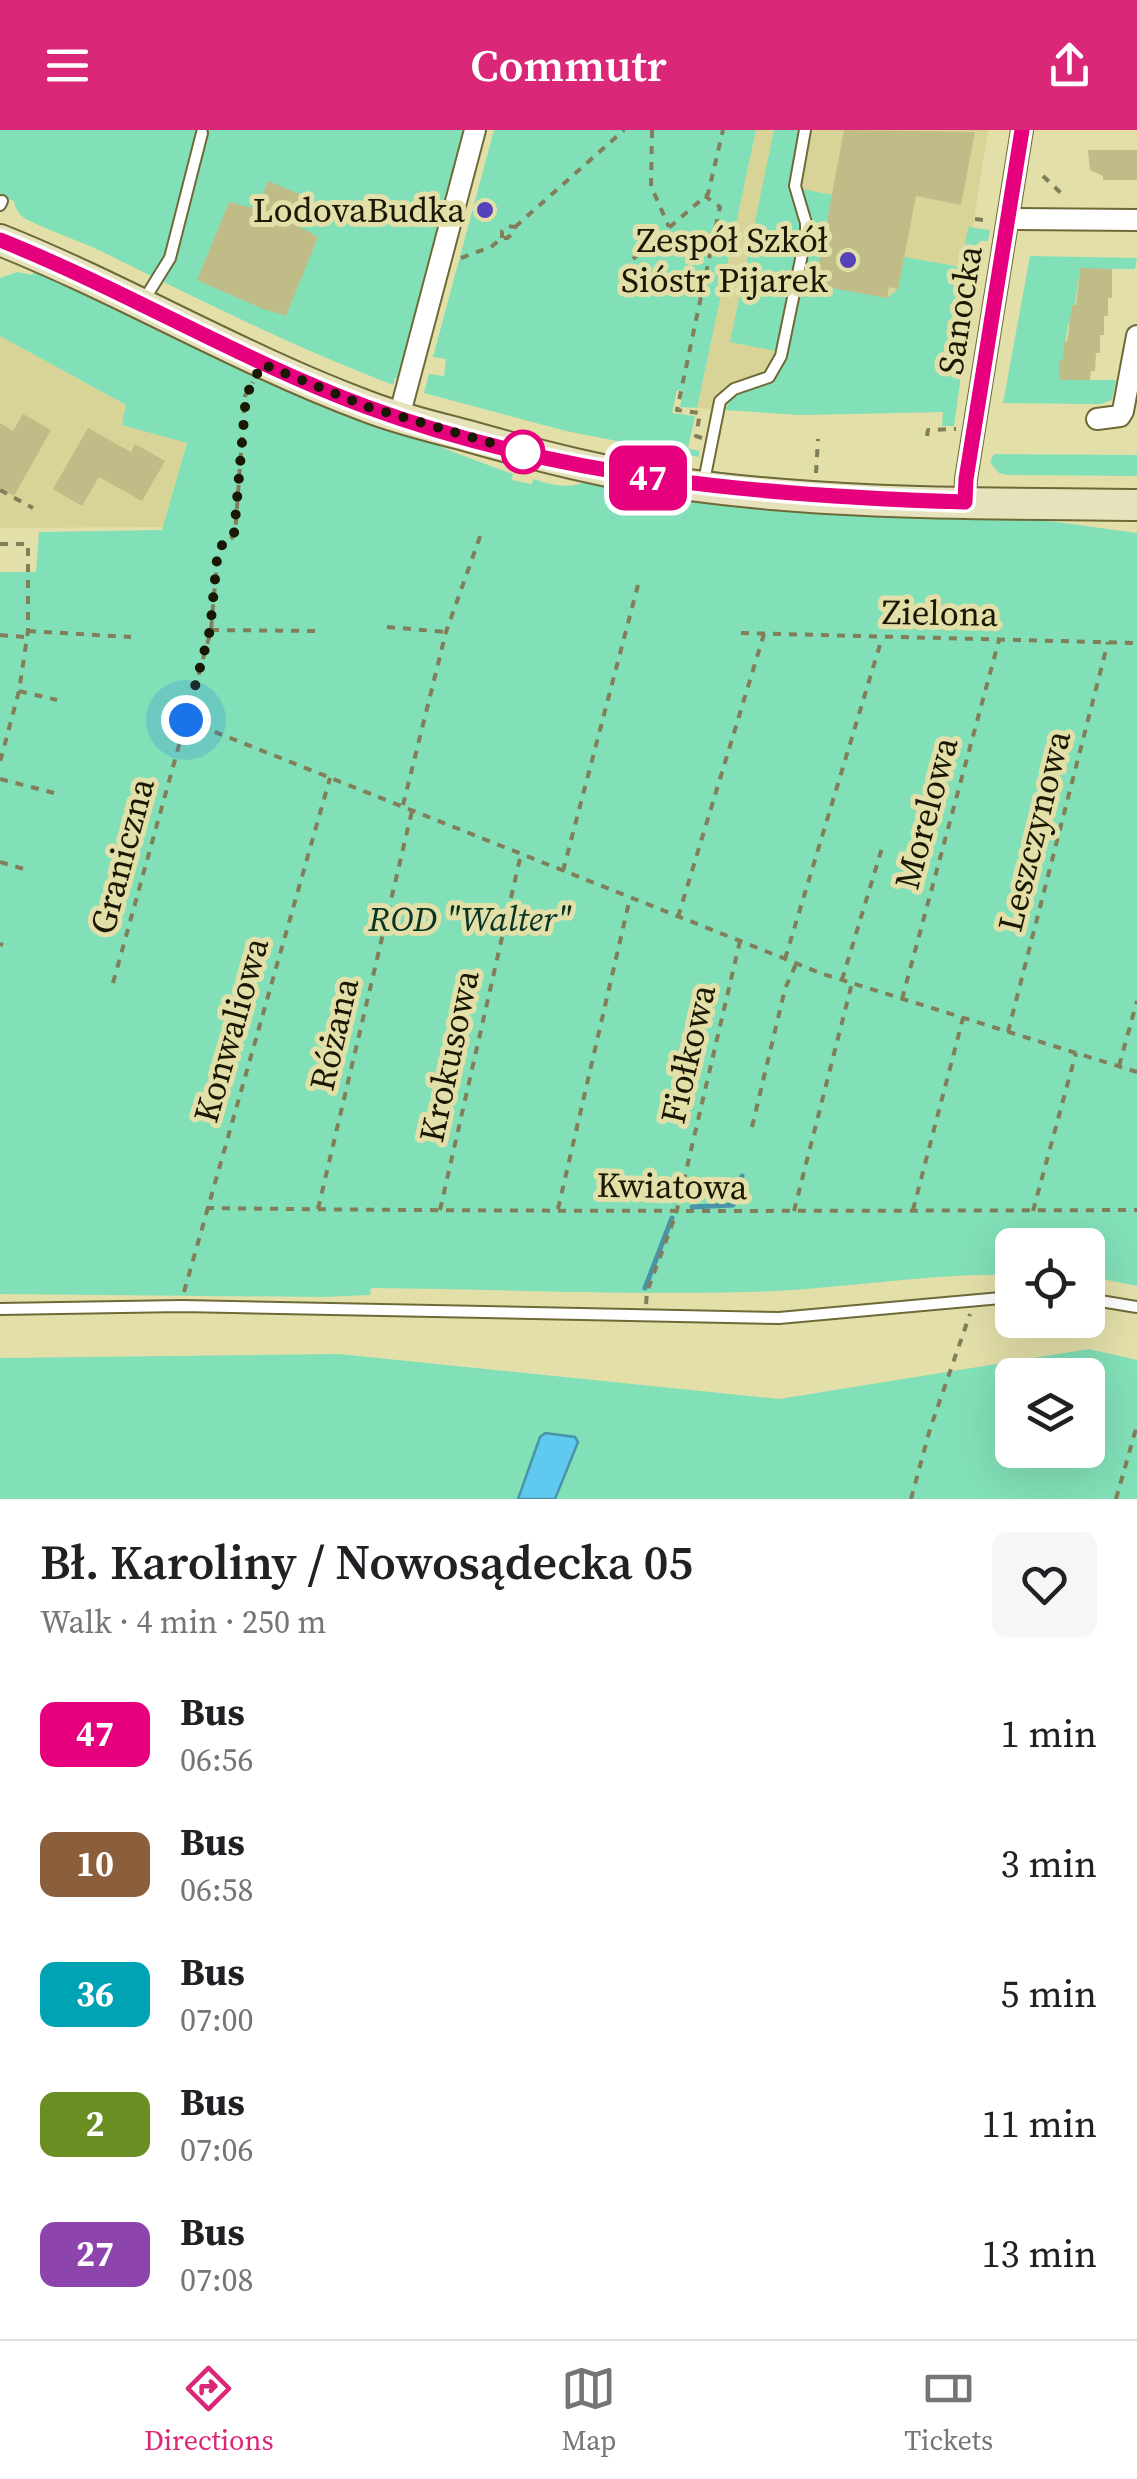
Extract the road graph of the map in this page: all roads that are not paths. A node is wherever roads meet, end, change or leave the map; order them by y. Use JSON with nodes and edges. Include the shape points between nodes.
{"nodes":[{"id":1,"x":474,"y":130,"type":"edge"},
{"id":2,"x":806,"y":130,"type":"edge"},
{"id":3,"x":1022,"y":130,"type":"edge"},
{"id":4,"x":202,"y":133,"type":"dead end"},
{"id":5,"x":998,"y":220,"type":"junction"},
{"id":6,"x":1137,"y":220,"type":"edge"},
{"id":7,"x":0,"y":240,"type":"edge"},
{"id":8,"x":141,"y":305,"type":"junction"},
{"id":9,"x":1137,"y":336,"type":"edge"},
{"id":10,"x":399,"y":417,"type":"junction"},
{"id":11,"x":1097,"y":419,"type":"dead end"},
{"id":12,"x":703,"y":486,"type":"junction"},
{"id":13,"x":965,"y":502,"type":"junction"},
{"id":14,"x":1137,"y":505,"type":"edge"},
{"id":15,"x":995,"y":1298,"type":"edge"},
{"id":16,"x":1105,"y":1302,"type":"edge"},
{"id":17,"x":1137,"y":1307,"type":"edge"},
{"id":18,"x":0,"y":1308,"type":"edge"}],
"edges":[{"from":1,"to":10,"type":"street"},
{"from":2,"to":12,"type":"lane","via":[[795,186],[806,235],[781,356],[769,377],[734,388],[720,401]]},
{"from":3,"to":5,"type":"street","name":"Sanocka"},
{"from":4,"to":8,"type":"lane","via":[[170,258]]},
{"from":5,"to":6,"type":"street"},
{"from":5,"to":13,"type":"street","name":"Sanocka"},
{"from":7,"to":8,"type":"street"},
{"from":8,"to":10,"type":"street","via":[[262,364]]},
{"from":9,"to":11,"type":"street","via":[[1123,411]]},
{"from":10,"to":12,"type":"street","via":[[553,460]]},
{"from":12,"to":13,"type":"street"},
{"from":13,"to":14,"type":"street"},
{"from":15,"to":18,"type":"lane","via":[[779,1318]]},
{"from":16,"to":17,"type":"lane"}]}
